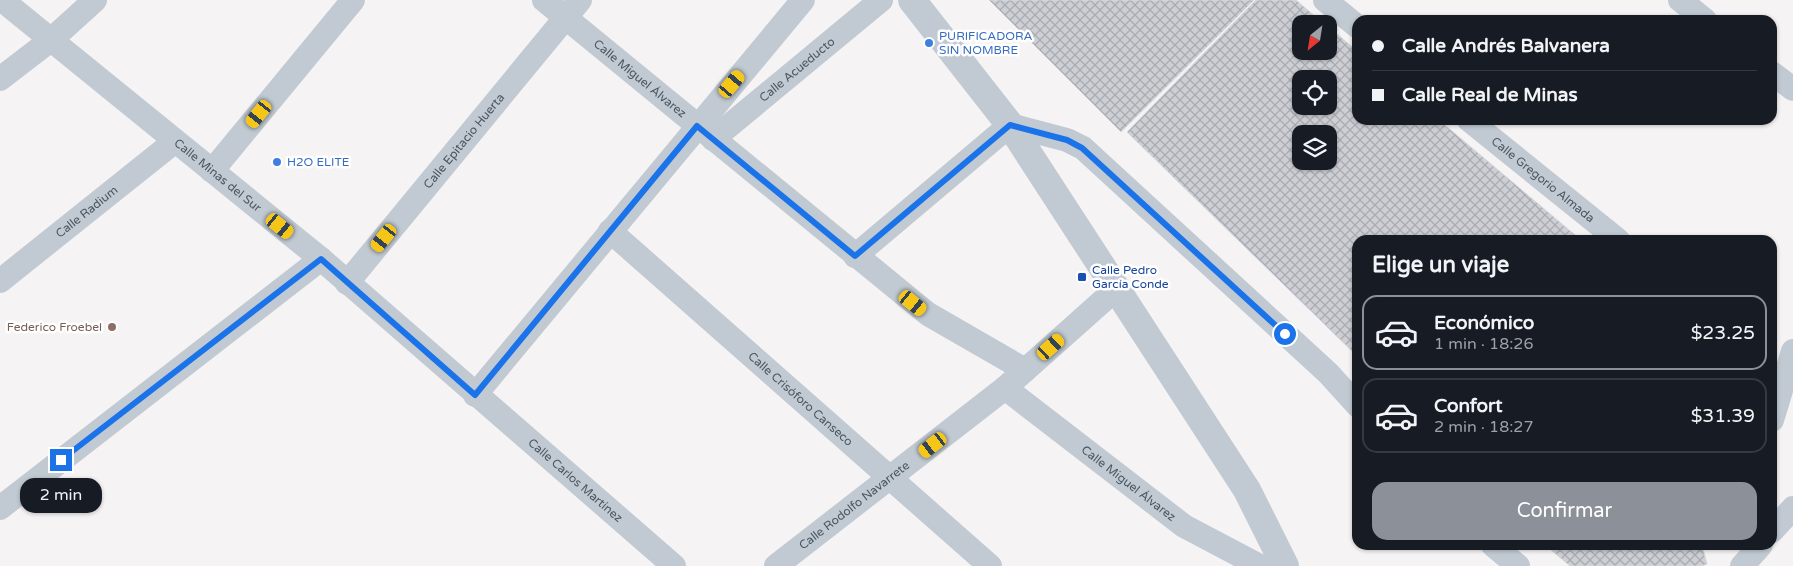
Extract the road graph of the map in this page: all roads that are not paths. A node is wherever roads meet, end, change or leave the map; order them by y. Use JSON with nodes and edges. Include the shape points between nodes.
{"nodes":[{"id":1,"x":2,"y":0,"type":"edge"},
{"id":2,"x":95,"y":0,"type":"edge"},
{"id":3,"x":353,"y":0,"type":"edge"},
{"id":4,"x":544,"y":0,"type":"edge"},
{"id":5,"x":803,"y":0,"type":"edge"},
{"id":6,"x":881,"y":0,"type":"edge"},
{"id":7,"x":912,"y":0,"type":"edge"},
{"id":8,"x":1325,"y":0,"type":"edge"},
{"id":9,"x":1685,"y":2,"type":"edge"},
{"id":10,"x":573,"y":9,"type":"edge"},
{"id":11,"x":1699,"y":15,"type":"edge"},
{"id":12,"x":1352,"y":22,"type":"edge"},
{"id":13,"x":52,"y":40,"type":"junction"},
{"id":14,"x":1777,"y":77,"type":"edge"},
{"id":15,"x":0,"y":80,"type":"edge"},
{"id":16,"x":1793,"y":89,"type":"edge"},
{"id":17,"x":1010,"y":125,"type":"junction"},
{"id":18,"x":1475,"y":125,"type":"edge"},
{"id":19,"x":705,"y":133,"type":"junction"},
{"id":20,"x":174,"y":142,"type":"junction"},
{"id":21,"x":212,"y":172,"type":"junction"},
{"id":22,"x":610,"y":231,"type":"junction"},
{"id":23,"x":1612,"y":235,"type":"edge"},
{"id":24,"x":855,"y":256,"type":"junction"},
{"id":25,"x":321,"y":259,"type":"junction"},
{"id":26,"x":0,"y":281,"type":"edge"},
{"id":27,"x":347,"y":283,"type":"junction"},
{"id":28,"x":1115,"y":290,"type":"junction"},
{"id":29,"x":1786,"y":365,"type":"edge"},
{"id":30,"x":1025,"y":370,"type":"junction"},
{"id":31,"x":1005,"y":388,"type":"junction"},
{"id":32,"x":475,"y":395,"type":"junction"},
{"id":33,"x":1352,"y":399,"type":"edge"},
{"id":34,"x":1777,"y":400,"type":"edge"},
{"id":35,"x":890,"y":478,"type":"junction"},
{"id":36,"x":0,"y":508,"type":"edge"},
{"id":37,"x":1793,"y":508,"type":"edge"},
{"id":38,"x":1777,"y":526,"type":"edge"},
{"id":39,"x":1499,"y":550,"type":"edge"},
{"id":40,"x":1737,"y":550,"type":"edge"},
{"id":41,"x":1756,"y":550,"type":"edge"},
{"id":42,"x":674,"y":566,"type":"edge"},
{"id":43,"x":776,"y":566,"type":"edge"},
{"id":44,"x":990,"y":566,"type":"edge"},
{"id":45,"x":1260,"y":566,"type":"edge"},
{"id":46,"x":1285,"y":566,"type":"edge"},
{"id":47,"x":1518,"y":566,"type":"edge"},
{"id":48,"x":1732,"y":566,"type":"edge"},
{"id":49,"x":1742,"y":566,"type":"edge"}],
"edges":[{"from":1,"to":13,"type":"street","name":"Calle Minas del Sur"},
{"from":2,"to":13,"type":"street"},
{"from":3,"to":21,"type":"street"},
{"from":4,"to":10,"type":"street","name":"Calle Miguel Álvarez"},
{"from":5,"to":19,"type":"street"},
{"from":6,"to":19,"type":"street","name":"Calle Acueducto"},
{"from":7,"to":17,"type":"street"},
{"from":8,"to":12,"type":"street"},
{"from":9,"to":11,"type":"street"},
{"from":10,"to":19,"type":"street","name":"Calle Miguel Álvarez"},
{"from":10,"to":27,"type":"street","name":"Calle Epitacio Huerta"},
{"from":13,"to":15,"type":"street"},
{"from":13,"to":20,"type":"street","name":"Calle Minas del Sur"},
{"from":14,"to":16,"type":"street"},
{"from":17,"to":24,"type":"street"},
{"from":17,"to":28,"type":"street"},
{"from":17,"to":33,"type":"street","via":[[1067,140],[1082,148],[1328,373]]},
{"from":18,"to":23,"type":"street","name":"Calle Gregorio Almada"},
{"from":19,"to":22,"type":"street"},
{"from":19,"to":24,"type":"street","name":"Calle Miguel Álvarez"},
{"from":20,"to":21,"type":"street","name":"Calle Minas del Sur"},
{"from":20,"to":26,"type":"street","name":"Calle Radium"},
{"from":21,"to":25,"type":"street","name":"Calle Minas del Sur"},
{"from":22,"to":32,"type":"street"},
{"from":22,"to":35,"type":"street","name":"Calle Crisóforo Canseco"},
{"from":24,"to":30,"type":"street","name":"Calle Miguel Álvarez","via":[[928,314]]},
{"from":25,"to":27,"type":"street","name":"Calle Minas del Sur"},
{"from":25,"to":36,"type":"street"},
{"from":27,"to":32,"type":"street","name":"Calle Minas del Sur"},
{"from":28,"to":30,"type":"street","name":"Calle Rodolfo Navarrete"},
{"from":28,"to":46,"type":"street","via":[[1247,490]]},
{"from":29,"to":34,"type":"street"},
{"from":30,"to":31,"type":"street","name":"Calle Rodolfo Navarrete"},
{"from":31,"to":35,"type":"street","name":"Calle Rodolfo Navarrete"},
{"from":31,"to":45,"type":"street","name":"Calle Miguel Álvarez","via":[[1184,526]]},
{"from":32,"to":42,"type":"street","name":"Calle Carlos Martínez"},
{"from":35,"to":43,"type":"street","name":"Calle Rodolfo Navarrete"},
{"from":35,"to":44,"type":"street","name":"Calle Crisóforo Canseco"},
{"from":37,"to":38,"type":"street"},
{"from":39,"to":47,"type":"street"},
{"from":40,"to":48,"type":"street"},
{"from":41,"to":49,"type":"street"}]}
